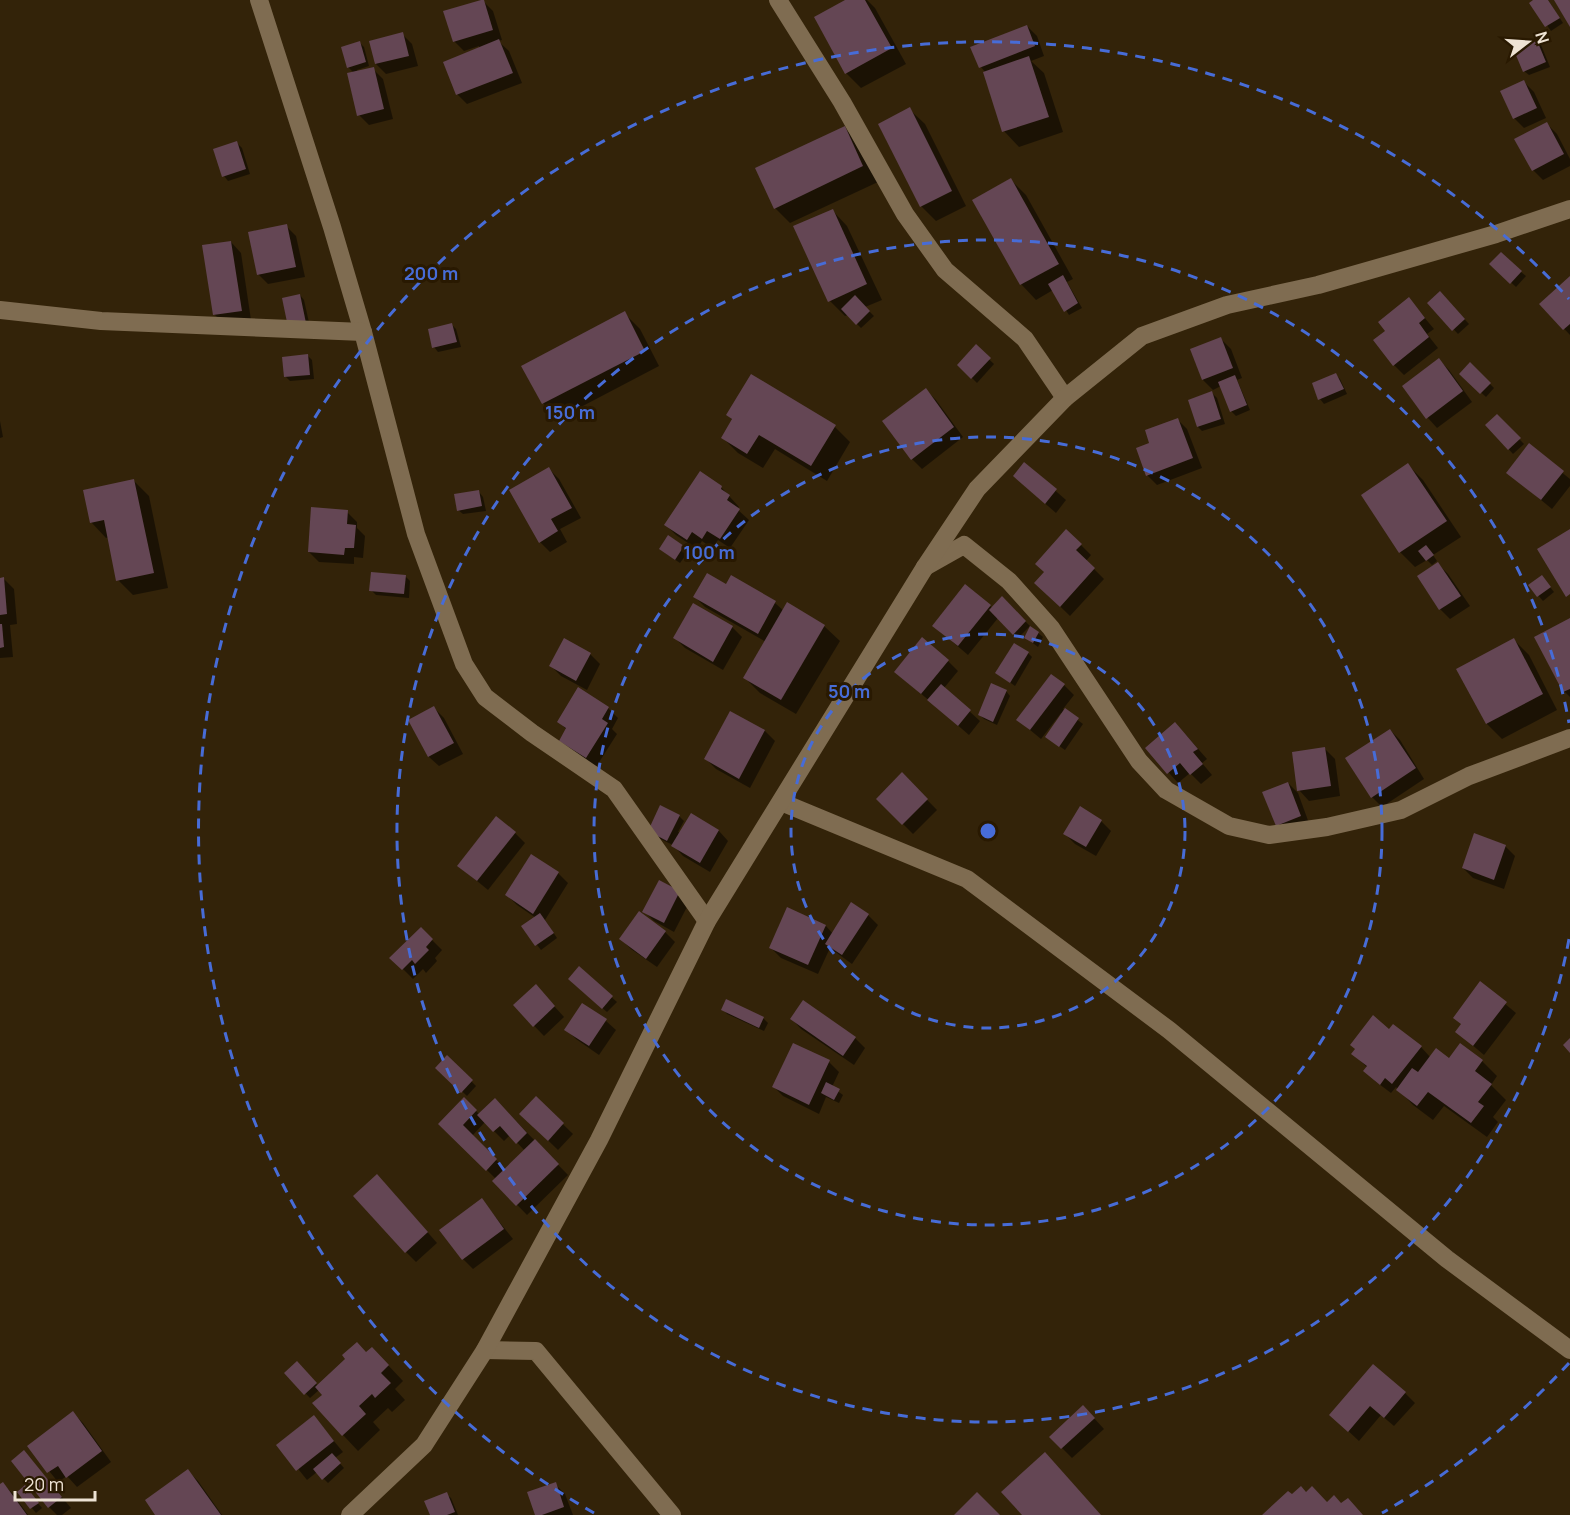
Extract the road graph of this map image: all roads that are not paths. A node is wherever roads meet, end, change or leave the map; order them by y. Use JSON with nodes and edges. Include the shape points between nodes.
{"nodes":[{"id":1,"x":259,"y":0,"type":"edge"},
{"id":2,"x":778,"y":0,"type":"edge"},
{"id":3,"x":1570,"y":209,"type":"edge"},
{"id":4,"x":0,"y":310,"type":"edge"},
{"id":5,"x":363,"y":332,"type":"junction"},
{"id":6,"x":1065,"y":398,"type":"junction"},
{"id":7,"x":925,"y":567,"type":"junction"},
{"id":8,"x":1570,"y":738,"type":"edge"},
{"id":9,"x":781,"y":802,"type":"junction"},
{"id":10,"x":707,"y":921,"type":"junction"},
{"id":11,"x":485,"y":1350,"type":"junction"},
{"id":12,"x":1570,"y":1350,"type":"edge"},
{"id":13,"x":350,"y":1515,"type":"edge"},
{"id":14,"x":672,"y":1515,"type":"edge"}],
"edges":[{"from":1,"to":5,"type":"street"},
{"from":2,"to":6,"type":"street","via":[[905,214],[945,270],[1025,339]]},
{"from":3,"to":6,"type":"street","via":[[1318,285],[1227,305],[1142,336]]},
{"from":4,"to":5,"type":"street","via":[[101,321]]},
{"from":5,"to":10,"type":"street","via":[[416,534],[464,664],[485,697],[614,789]]},
{"from":6,"to":7,"type":"street","via":[[977,489]]},
{"from":7,"to":8,"type":"street","via":[[964,545],[1009,581],[1051,628],[1139,761],[1166,790],[1229,826],[1269,835],[1401,810],[1469,776]]},
{"from":7,"to":9,"type":"street"},
{"from":9,"to":10,"type":"street"},
{"from":9,"to":12,"type":"street","via":[[967,879],[1169,1030],[1447,1259]]},
{"from":10,"to":11,"type":"street","via":[[599,1140]]},
{"from":11,"to":13,"type":"street","via":[[424,1446]]},
{"from":11,"to":14,"type":"street","via":[[536,1351]]}]}
